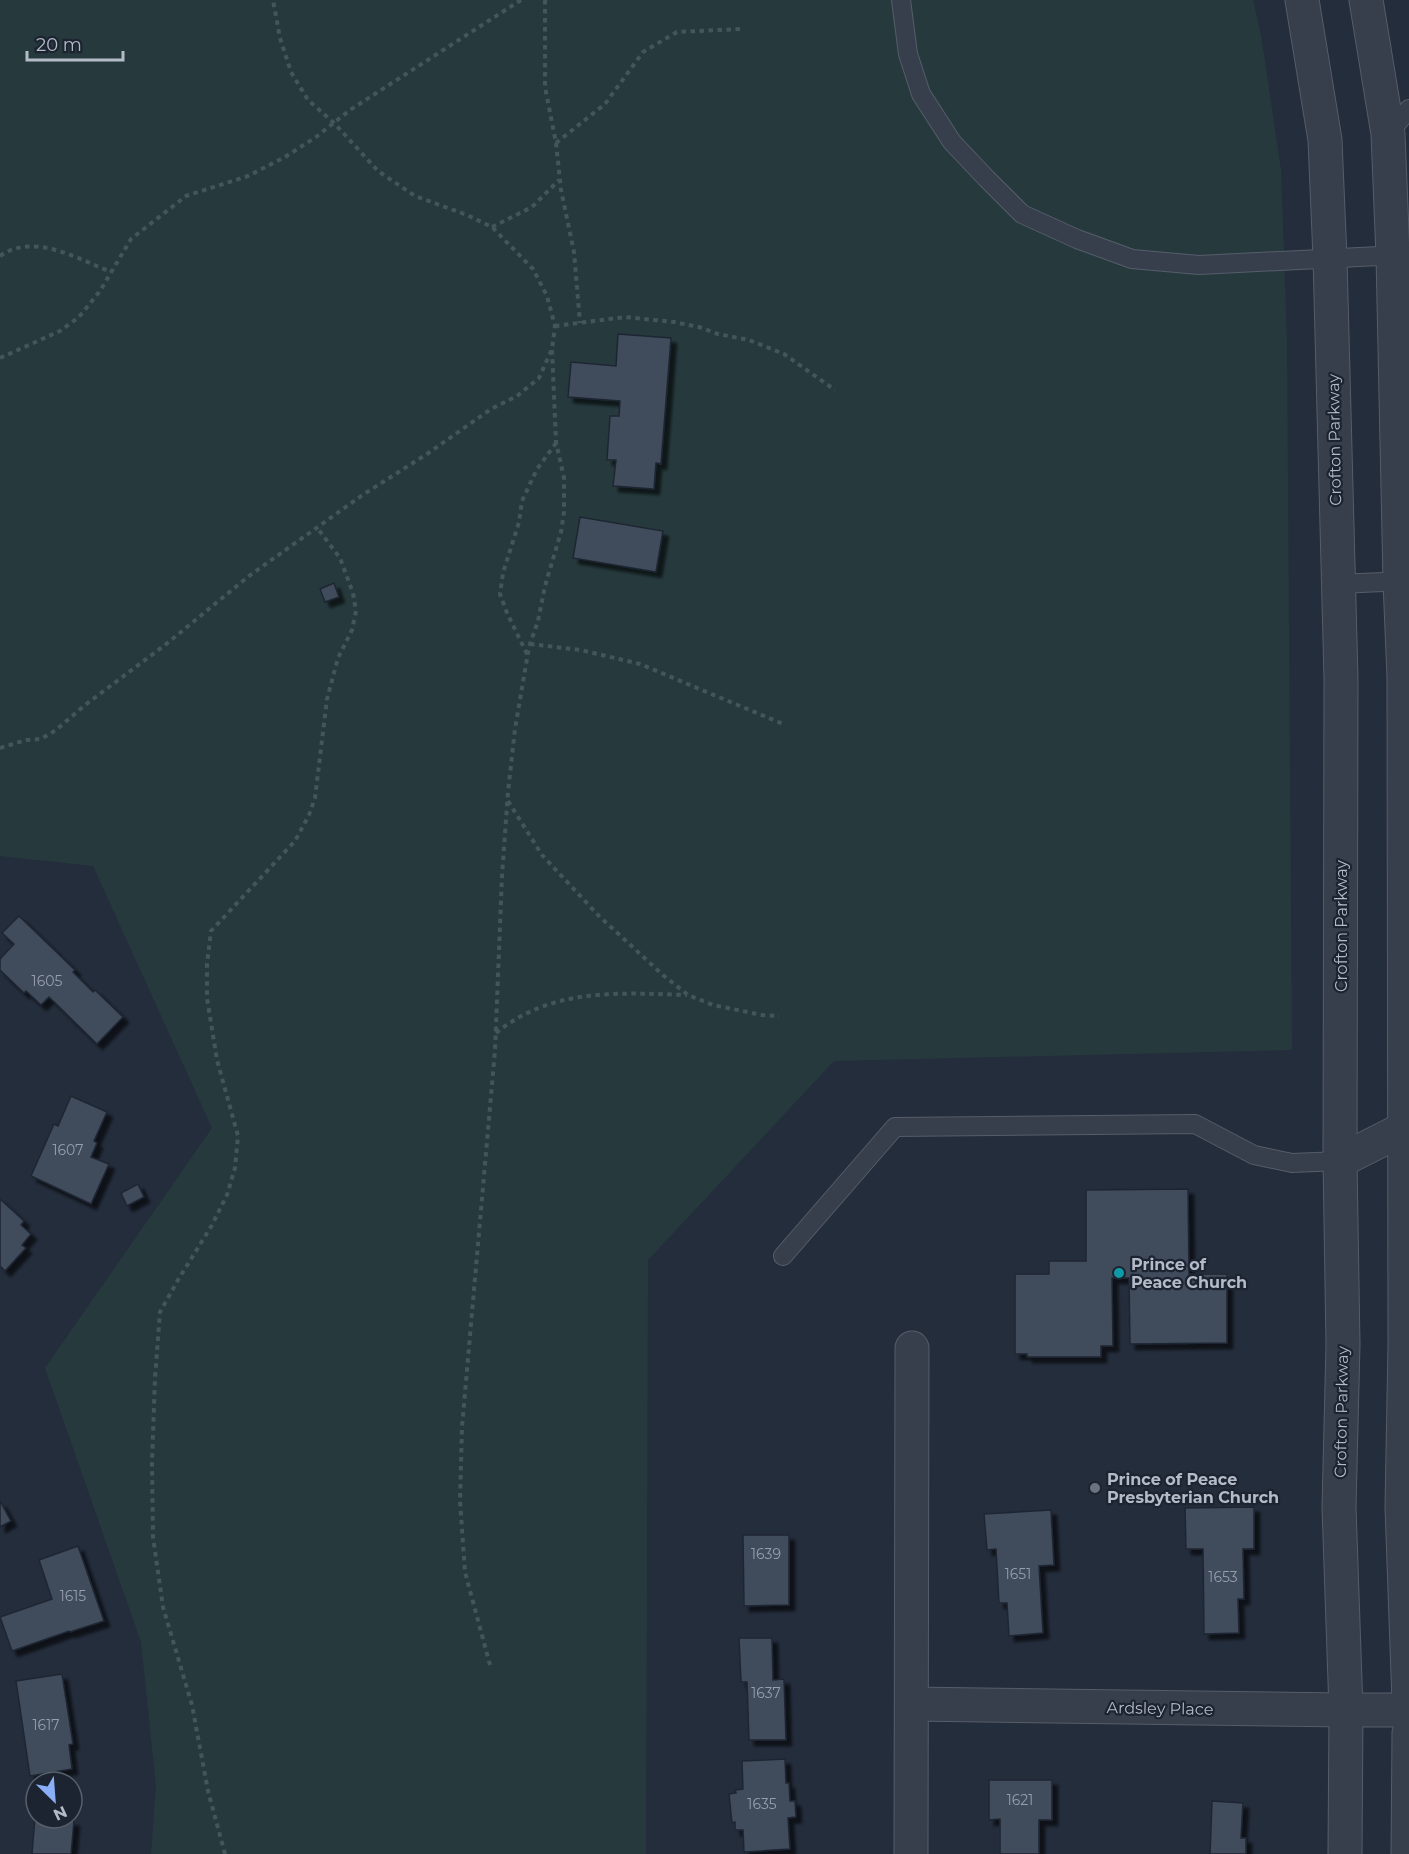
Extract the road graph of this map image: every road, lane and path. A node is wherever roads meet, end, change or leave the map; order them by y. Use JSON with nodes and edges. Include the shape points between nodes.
{"nodes":[{"id":1,"x":273,"y":0,"type":"edge"},
{"id":2,"x":521,"y":0,"type":"edge"},
{"id":3,"x":545,"y":0,"type":"edge"},
{"id":4,"x":901,"y":0,"type":"edge"},
{"id":5,"x":1302,"y":0,"type":"edge"},
{"id":6,"x":1366,"y":0,"type":"edge"},
{"id":7,"x":741,"y":29,"type":"dead end"},
{"id":8,"x":1409,"y":109,"type":"edge"},
{"id":9,"x":334,"y":123,"type":"junction"},
{"id":10,"x":1388,"y":134,"type":"junction"},
{"id":11,"x":556,"y":143,"type":"junction"},
{"id":12,"x":559,"y":179,"type":"junction"},
{"id":13,"x":492,"y":226,"type":"junction"},
{"id":14,"x":1401,"y":255,"type":"edge"},
{"id":15,"x":0,"y":256,"type":"edge"},
{"id":16,"x":1330,"y":258,"type":"junction"},
{"id":17,"x":111,"y":272,"type":"junction"},
{"id":18,"x":580,"y":323,"type":"junction"},
{"id":19,"x":555,"y":326,"type":"junction"},
{"id":20,"x":552,"y":349,"type":"junction"},
{"id":21,"x":0,"y":358,"type":"edge"},
{"id":22,"x":835,"y":390,"type":"dead end"},
{"id":23,"x":556,"y":442,"type":"junction"},
{"id":24,"x":318,"y":529,"type":"junction"},
{"id":25,"x":1404,"y":581,"type":"edge"},
{"id":26,"x":1337,"y":584,"type":"junction"},
{"id":27,"x":530,"y":644,"type":"junction"},
{"id":28,"x":528,"y":655,"type":"junction"},
{"id":29,"x":1406,"y":684,"type":"edge"},
{"id":30,"x":783,"y":724,"type":"dead end"},
{"id":31,"x":0,"y":748,"type":"edge"},
{"id":32,"x":508,"y":801,"type":"junction"},
{"id":33,"x":688,"y":995,"type":"junction"},
{"id":34,"x":778,"y":1016,"type":"dead end"},
{"id":35,"x":496,"y":1033,"type":"junction"},
{"id":36,"x":1407,"y":1128,"type":"edge"},
{"id":37,"x":1340,"y":1161,"type":"junction"},
{"id":38,"x":1407,"y":1171,"type":"edge"},
{"id":39,"x":783,"y":1256,"type":"dead end"},
{"id":40,"x":1407,"y":1341,"type":"edge"},
{"id":41,"x":912,"y":1348,"type":"dead end"},
{"id":42,"x":490,"y":1665,"type":"dead end"},
{"id":43,"x":1409,"y":1702,"type":"edge"},
{"id":44,"x":912,"y":1704,"type":"junction"},
{"id":45,"x":1346,"y":1710,"type":"junction"},
{"id":46,"x":1409,"y":1710,"type":"edge"},
{"id":47,"x":1409,"y":1733,"type":"edge"},
{"id":48,"x":225,"y":1854,"type":"edge"},
{"id":49,"x":911,"y":1854,"type":"edge"},
{"id":50,"x":1345,"y":1854,"type":"edge"},
{"id":51,"x":1408,"y":1854,"type":"edge"}],
"edges":[{"from":1,"to":9,"type":"path","via":[[291,72],[308,100]]},
{"from":2,"to":9,"type":"path"},
{"from":3,"to":11,"type":"path","via":[[545,87]]},
{"from":4,"to":16,"type":"lane","via":[[908,54],[921,94],[952,142],[1023,214],[1132,259],[1199,265]]},
{"from":5,"to":16,"type":"street","name":"Crofton Parkway","via":[[1325,140]]},
{"from":6,"to":10,"type":"street"},
{"from":7,"to":11,"type":"path","via":[[677,32],[643,52],[606,104]]},
{"from":8,"to":10,"type":"lane"},
{"from":9,"to":13,"type":"path","via":[[378,171],[415,196]]},
{"from":9,"to":17,"type":"path","via":[[285,157],[248,176],[186,196],[131,239]]},
{"from":10,"to":14,"type":"street"},
{"from":11,"to":12,"type":"path"},
{"from":12,"to":13,"type":"path","via":[[532,207]]},
{"from":12,"to":18,"type":"path","via":[[574,252]]},
{"from":13,"to":19,"type":"path","via":[[533,269],[547,296]]},
{"from":14,"to":16,"type":"lane"},
{"from":14,"to":25,"type":"street"},
{"from":15,"to":17,"type":"path","via":[[26,246],[47,247]]},
{"from":16,"to":26,"type":"street","name":"Crofton Parkway"},
{"from":17,"to":21,"type":"path","via":[[79,317],[60,331]]},
{"from":18,"to":19,"type":"path"},
{"from":18,"to":22,"type":"path","via":[[625,317],[674,322],[749,340],[784,354]]},
{"from":19,"to":20,"type":"path"},
{"from":20,"to":23,"type":"path"},
{"from":20,"to":24,"type":"path","via":[[539,378],[517,396],[491,409]]},
{"from":23,"to":27,"type":"path","via":[[564,478],[563,522]]},
{"from":23,"to":28,"type":"path","via":[[522,501],[500,594]]},
{"from":24,"to":31,"type":"path","via":[[249,576],[56,730],[41,739]]},
{"from":24,"to":48,"type":"path","via":[[340,558],[356,611],[327,699],[315,798],[309,815],[295,841],[211,931],[207,998],[238,1136],[235,1168],[228,1195],[160,1312],[155,1378],[153,1537],[159,1584],[192,1705]]},
{"from":25,"to":26,"type":"lane"},
{"from":25,"to":29,"type":"street"},
{"from":26,"to":37,"type":"street","name":"Crofton Parkway","via":[[1341,679]]},
{"from":27,"to":28,"type":"path"},
{"from":27,"to":30,"type":"path","via":[[581,650],[640,664]]},
{"from":28,"to":32,"type":"path"},
{"from":29,"to":36,"type":"street"},
{"from":32,"to":33,"type":"path","via":[[542,855],[599,916]]},
{"from":32,"to":35,"type":"path"},
{"from":33,"to":34,"type":"path","via":[[713,1005]]},
{"from":33,"to":35,"type":"path","via":[[625,993],[572,997],[543,1006]]},
{"from":35,"to":42,"type":"path","via":[[459,1501],[465,1572]]},
{"from":36,"to":37,"type":"street"},
{"from":36,"to":38,"type":"street"},
{"from":37,"to":38,"type":"street"},
{"from":37,"to":39,"type":"lane","via":[[1292,1163],[1254,1155],[1195,1124],[895,1127]]},
{"from":37,"to":45,"type":"street","name":"Crofton Parkway","via":[[1339,1507]]},
{"from":38,"to":40,"type":"street"},
{"from":40,"to":43,"type":"street","via":[[1402,1507]]},
{"from":41,"to":44,"type":"street"},
{"from":44,"to":45,"type":"street","name":"Ardsley Place"},
{"from":44,"to":49,"type":"street"},
{"from":45,"to":46,"type":"street","name":"Ardsley Place"},
{"from":45,"to":50,"type":"street","name":"Crofton Parkway"},
{"from":47,"to":51,"type":"street"}]}
